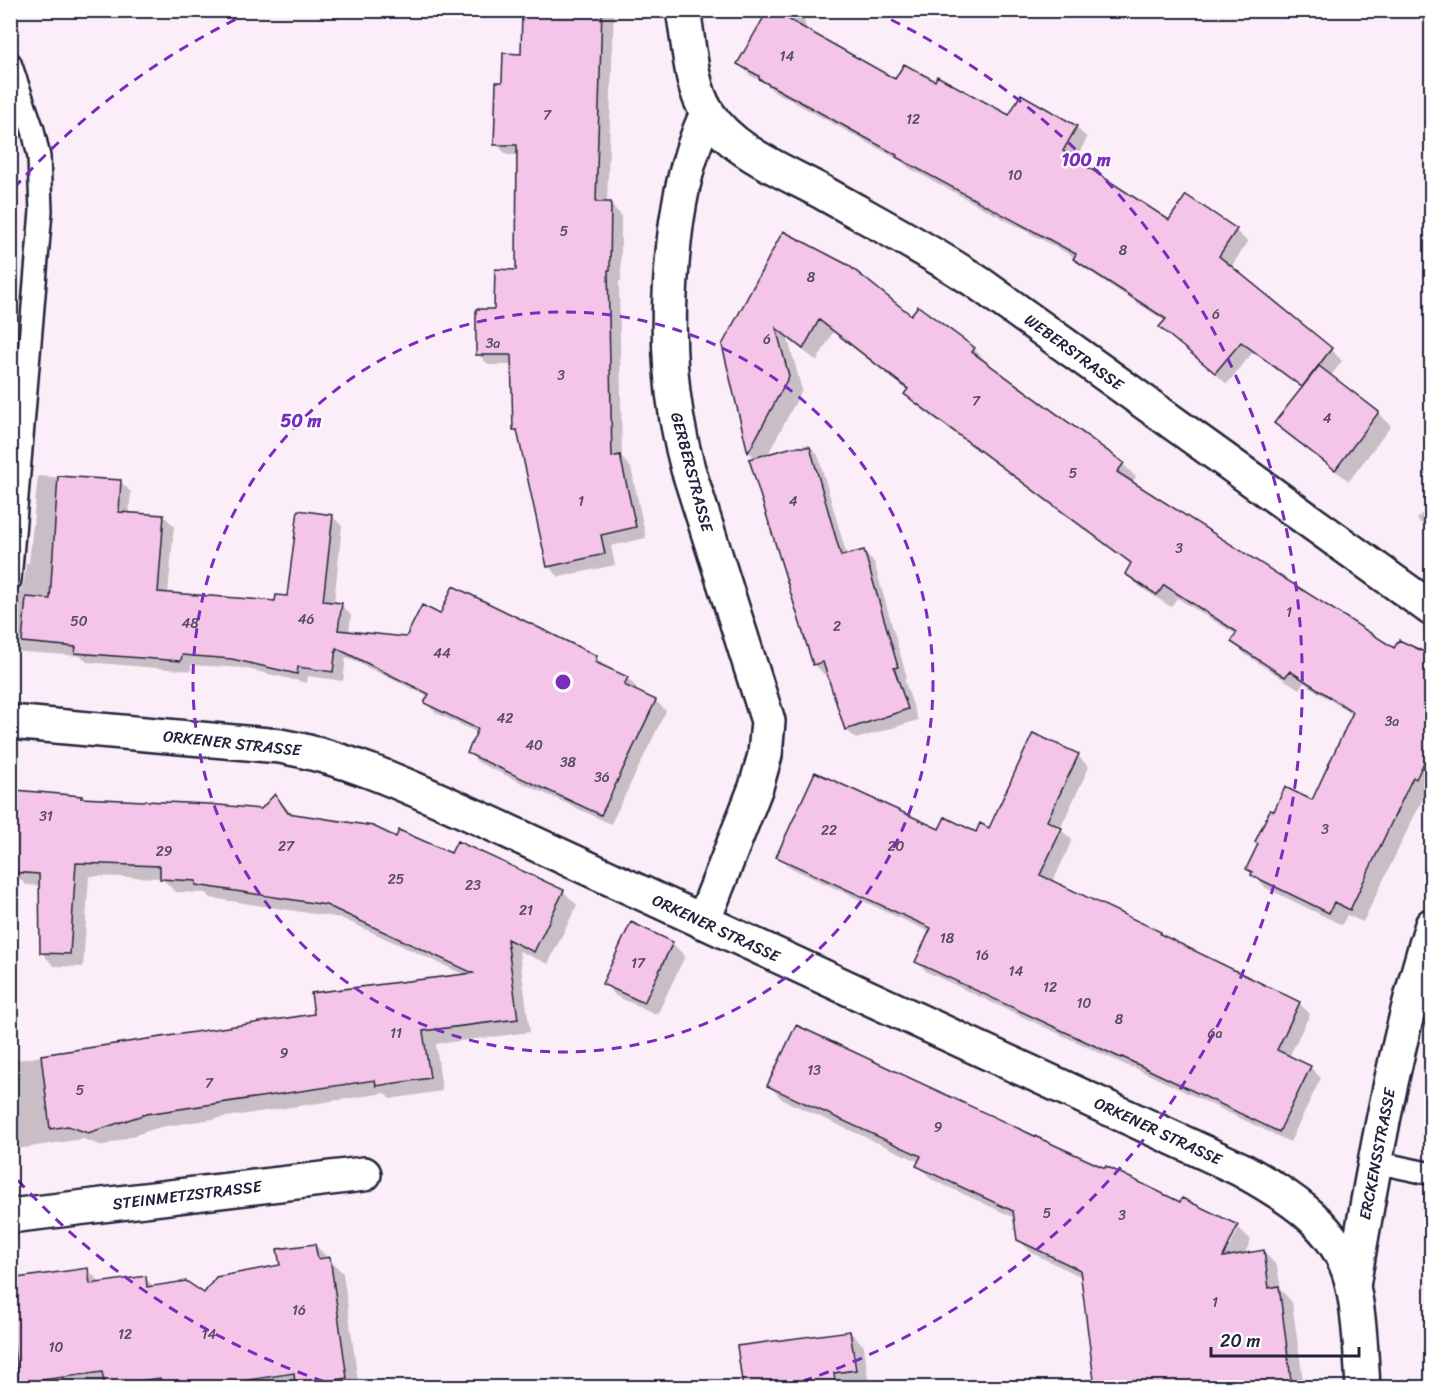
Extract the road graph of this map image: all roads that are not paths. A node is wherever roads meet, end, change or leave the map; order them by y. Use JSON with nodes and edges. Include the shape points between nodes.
{"nodes":[{"id":1,"x":683,"y":10,"type":"edge"},
{"id":2,"x":10,"y":63,"type":"edge"},
{"id":3,"x":707,"y":113,"type":"junction"},
{"id":4,"x":10,"y":580,"type":"edge"},
{"id":5,"x":1431,"y":609,"type":"edge"},
{"id":6,"x":10,"y":722,"type":"edge"},
{"id":7,"x":703,"y":922,"type":"junction"},
{"id":8,"x":1431,"y":925,"type":"edge"},
{"id":9,"x":1375,"y":1162,"type":"junction"},
{"id":10,"x":364,"y":1174,"type":"dead end"},
{"id":11,"x":1431,"y":1174,"type":"edge"},
{"id":12,"x":10,"y":1216,"type":"edge"},
{"id":13,"x":1353,"y":1286,"type":"junction"},
{"id":14,"x":1363,"y":1388,"type":"edge"}],
"edges":[{"from":1,"to":3,"type":"street","via":[[696,87]]},
{"from":2,"to":4,"type":"lane","via":[[39,157],[41,211]]},
{"from":3,"to":5,"type":"street","name":"WEBERSTRASSE","via":[[744,148],[980,284]]},
{"from":3,"to":7,"type":"street","name":"GERBERSTRASSE","via":[[687,163],[675,224],[669,321],[671,391],[687,469],[768,721],[765,755],[756,787]]},
{"from":6,"to":7,"type":"street","name":"ORKENER STRASSE","via":[[251,743],[339,759],[425,793]]},
{"from":7,"to":13,"type":"street","name":"ORKENER STRASSE","via":[[1256,1178],[1302,1206],[1319,1222],[1344,1260]]},
{"from":8,"to":9,"type":"street","name":"ERCKENSSTRASSE","via":[[1402,1029]]},
{"from":9,"to":11,"type":"lane"},
{"from":9,"to":13,"type":"street","name":"ERCKENSSTRASSE"},
{"from":10,"to":12,"type":"street","name":"STEINMETZSTRASSE"},
{"from":13,"to":14,"type":"street","name":"ERCKENSSTRASSE"}]}
